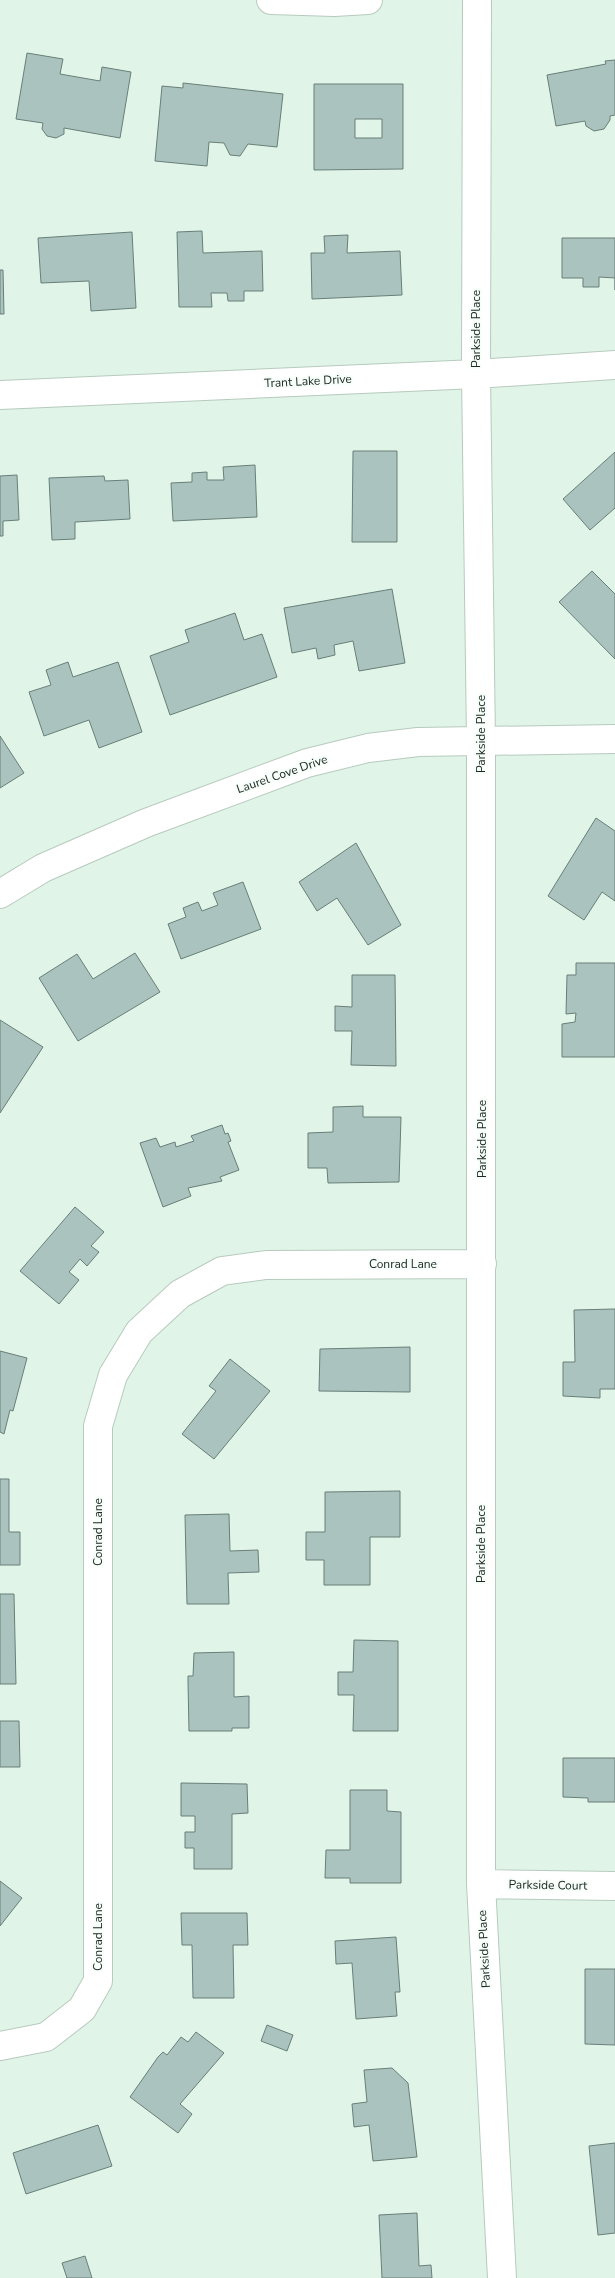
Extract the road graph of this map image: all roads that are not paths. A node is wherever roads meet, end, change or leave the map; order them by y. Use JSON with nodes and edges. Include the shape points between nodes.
{"nodes":[{"id":1,"x":271,"y":0,"type":"edge"},
{"id":2,"x":368,"y":0,"type":"edge"},
{"id":3,"x":477,"y":0,"type":"edge"},
{"id":4,"x":615,"y":365,"type":"edge"},
{"id":5,"x":476,"y":374,"type":"junction"},
{"id":6,"x":0,"y":395,"type":"edge"},
{"id":7,"x":615,"y":739,"type":"edge"},
{"id":8,"x":481,"y":740,"type":"junction"},
{"id":9,"x":0,"y":894,"type":"edge"},
{"id":10,"x":482,"y":1264,"type":"junction"},
{"id":11,"x":481,"y":1884,"type":"junction"},
{"id":12,"x":615,"y":1886,"type":"edge"},
{"id":13,"x":0,"y":2046,"type":"edge"},
{"id":14,"x":502,"y":2278,"type":"edge"}],
"edges":[{"from":1,"to":2,"type":"street"},
{"from":3,"to":5,"type":"street","name":"Parkside Place"},
{"from":4,"to":5,"type":"street","name":"Trant Lake Drive"},
{"from":5,"to":6,"type":"street","name":"Trant Lake Drive"},
{"from":5,"to":8,"type":"street","name":"Parkside Place"},
{"from":7,"to":8,"type":"street","name":"Laurel Cove Drive"},
{"from":8,"to":9,"type":"street","name":"Laurel Cove Drive","via":[[368,748],[307,763],[146,823],[43,868]]},
{"from":8,"to":10,"type":"street","name":"Parkside Place"},
{"from":10,"to":11,"type":"street","name":"Parkside Place"},
{"from":10,"to":13,"type":"street","name":"Conrad Lane","via":[[266,1265],[222,1271],[180,1294],[139,1332],[113,1375],[98,1426],[98,1981],[82,2009],[46,2037]]},
{"from":11,"to":12,"type":"street","name":"Parkside Court"},
{"from":11,"to":14,"type":"street","name":"Parkside Place"}]}
